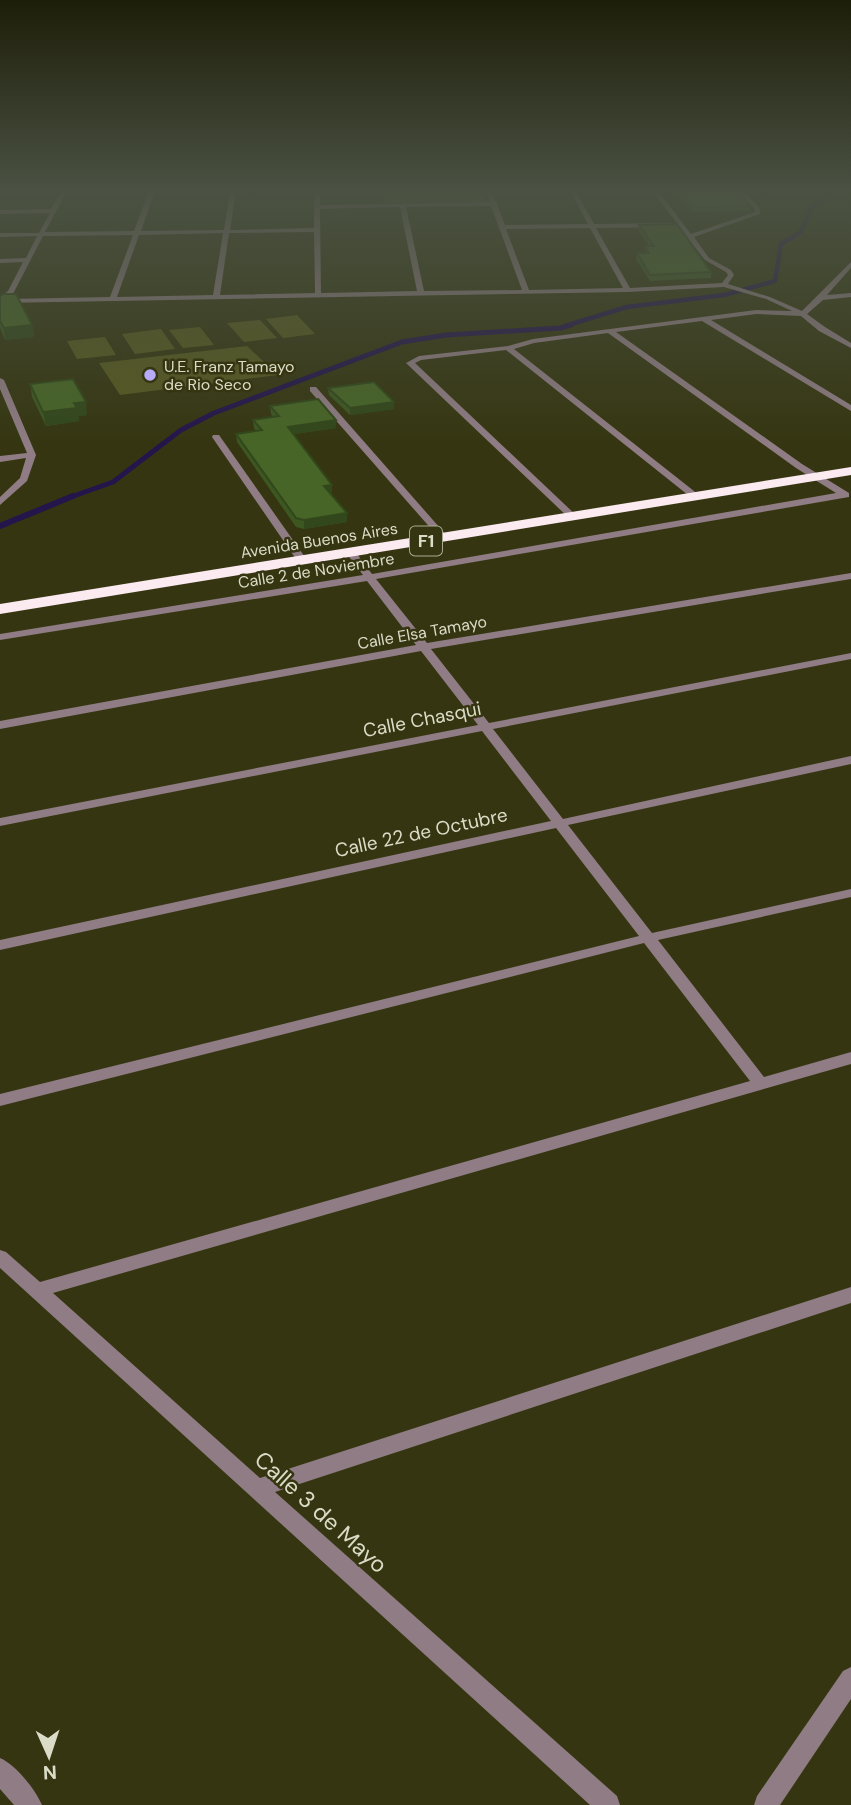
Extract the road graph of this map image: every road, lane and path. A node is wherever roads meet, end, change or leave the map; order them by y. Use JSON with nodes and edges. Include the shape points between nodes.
{"nodes":[{"id":1,"x":20,"y":275,"type":"edge"},
{"id":2,"x":122,"y":275,"type":"edge"},
{"id":3,"x":220,"y":275,"type":"edge"},
{"id":4,"x":318,"y":275,"type":"edge"},
{"id":5,"x":418,"y":275,"type":"edge"},
{"id":6,"x":520,"y":275,"type":"edge"},
{"id":7,"x":620,"y":275,"type":"edge"},
{"id":8,"x":730,"y":275,"type":"edge"},
{"id":9,"x":841,"y":275,"type":"edge"},
{"id":10,"x":724,"y":285,"type":"junction"},
{"id":11,"x":628,"y":290,"type":"junction"},
{"id":12,"x":0,"y":292,"type":"edge"},
{"id":13,"x":11,"y":292,"type":"junction"},
{"id":14,"x":526,"y":292,"type":"junction"},
{"id":15,"x":421,"y":293,"type":"junction"},
{"id":16,"x":851,"y":295,"type":"edge"},
{"id":17,"x":318,"y":296,"type":"junction"},
{"id":18,"x":216,"y":298,"type":"junction"},
{"id":19,"x":113,"y":299,"type":"junction"},
{"id":20,"x":821,"y":299,"type":"junction"},
{"id":21,"x":0,"y":300,"type":"edge"},
{"id":22,"x":803,"y":314,"type":"junction"},
{"id":23,"x":704,"y":319,"type":"junction"},
{"id":24,"x":609,"y":331,"type":"junction"},
{"id":25,"x":851,"y":346,"type":"edge"},
{"id":26,"x":508,"y":348,"type":"junction"},
{"id":27,"x":0,"y":380,"type":"edge"},
{"id":28,"x":313,"y":389,"type":"dead end"},
{"id":29,"x":851,"y":409,"type":"edge"},
{"id":30,"x":216,"y":437,"type":"dead end"},
{"id":31,"x":32,"y":455,"type":"junction"},
{"id":32,"x":0,"y":459,"type":"edge"},
{"id":33,"x":851,"y":471,"type":"edge"},
{"id":34,"x":816,"y":477,"type":"junction"},
{"id":35,"x":848,"y":496,"type":"edge"},
{"id":36,"x":696,"y":497,"type":"junction"},
{"id":37,"x":0,"y":502,"type":"edge"},
{"id":38,"x":573,"y":517,"type":"junction"},
{"id":39,"x":444,"y":538,"type":"junction"},
{"id":40,"x":351,"y":553,"type":"junction"},
{"id":41,"x":302,"y":560,"type":"junction"},
{"id":42,"x":851,"y":576,"type":"edge"},
{"id":43,"x":370,"y":577,"type":"junction"},
{"id":44,"x":0,"y":609,"type":"edge"},
{"id":45,"x":0,"y":637,"type":"edge"},
{"id":46,"x":425,"y":648,"type":"junction"},
{"id":47,"x":851,"y":656,"type":"edge"},
{"id":48,"x":0,"y":725,"type":"edge"},
{"id":49,"x":485,"y":726,"type":"junction"},
{"id":50,"x":851,"y":761,"type":"edge"},
{"id":51,"x":0,"y":822,"type":"edge"},
{"id":52,"x":559,"y":822,"type":"junction"},
{"id":53,"x":851,"y":893,"type":"edge"},
{"id":54,"x":648,"y":938,"type":"junction"},
{"id":55,"x":0,"y":945,"type":"edge"},
{"id":56,"x":851,"y":1058,"type":"edge"},
{"id":57,"x":760,"y":1083,"type":"junction"},
{"id":58,"x":0,"y":1100,"type":"edge"},
{"id":59,"x":0,"y":1257,"type":"edge"},
{"id":60,"x":37,"y":1290,"type":"junction"},
{"id":61,"x":851,"y":1295,"type":"edge"},
{"id":62,"x":255,"y":1489,"type":"junction"},
{"id":63,"x":851,"y":1679,"type":"edge"},
{"id":64,"x":0,"y":1770,"type":"edge"},
{"id":65,"x":30,"y":1805,"type":"edge"},
{"id":66,"x":608,"y":1805,"type":"edge"},
{"id":67,"x":766,"y":1805,"type":"edge"}],
"edges":[{"from":1,"to":13,"type":"street"},
{"from":2,"to":19,"type":"street"},
{"from":3,"to":18,"type":"street"},
{"from":4,"to":17,"type":"street"},
{"from":5,"to":15,"type":"street"},
{"from":6,"to":14,"type":"street"},
{"from":7,"to":11,"type":"street"},
{"from":8,"to":10,"type":"street"},
{"from":9,"to":20,"type":"street"},
{"from":10,"to":11,"type":"street"},
{"from":10,"to":22,"type":"street"},
{"from":11,"to":14,"type":"street"},
{"from":12,"to":13,"type":"street"},
{"from":13,"to":21,"type":"street"},
{"from":14,"to":15,"type":"street"},
{"from":15,"to":17,"type":"street"},
{"from":16,"to":20,"type":"street"},
{"from":17,"to":18,"type":"street"},
{"from":18,"to":19,"type":"street"},
{"from":19,"to":21,"type":"street"},
{"from":20,"to":22,"type":"street"},
{"from":22,"to":23,"type":"street","via":[[756,312]]},
{"from":22,"to":25,"type":"street"},
{"from":23,"to":24,"type":"street"},
{"from":23,"to":29,"type":"street"},
{"from":24,"to":26,"type":"street"},
{"from":24,"to":34,"type":"street"},
{"from":26,"to":36,"type":"street"},
{"from":26,"to":38,"type":"street","via":[[419,358],[410,363]]},
{"from":27,"to":31,"type":"street"},
{"from":28,"to":39,"type":"street"},
{"from":30,"to":41,"type":"street"},
{"from":31,"to":32,"type":"street"},
{"from":31,"to":37,"type":"street","via":[[24,479]]},
{"from":33,"to":34,"type":"highway","name":"Avenida Buenos Aires","number":"F1"},
{"from":34,"to":35,"type":"street"},
{"from":34,"to":36,"type":"highway","name":"Avenida Buenos Aires","number":"F1"},
{"from":35,"to":43,"type":"street","name":"Calle 2 de Noviembre"},
{"from":36,"to":38,"type":"highway","name":"Avenida Buenos Aires","number":"F1"},
{"from":38,"to":39,"type":"highway","name":"Avenida Buenos Aires","number":"F1"},
{"from":39,"to":40,"type":"highway","name":"Avenida Buenos Aires","number":"F1"},
{"from":40,"to":41,"type":"highway","name":"Avenida Buenos Aires","number":"F1"},
{"from":40,"to":43,"type":"street"},
{"from":41,"to":44,"type":"highway","name":"Avenida Buenos Aires","number":"F1"},
{"from":42,"to":46,"type":"street","name":"Calle Elsa Tamayo"},
{"from":43,"to":45,"type":"street","name":"Calle 2 de Noviembre"},
{"from":43,"to":46,"type":"street"},
{"from":46,"to":48,"type":"street","name":"Calle Elsa Tamayo"},
{"from":46,"to":49,"type":"street"},
{"from":47,"to":49,"type":"street","name":"Calle Chasqui"},
{"from":49,"to":51,"type":"street","name":"Calle Chasqui"},
{"from":49,"to":52,"type":"street"},
{"from":50,"to":52,"type":"street","name":"Calle 22 de Octubre"},
{"from":52,"to":54,"type":"street"},
{"from":52,"to":55,"type":"street","name":"Calle 22 de Octubre"},
{"from":53,"to":54,"type":"street"},
{"from":54,"to":57,"type":"street"},
{"from":54,"to":58,"type":"street"},
{"from":56,"to":57,"type":"street"},
{"from":57,"to":60,"type":"street"},
{"from":59,"to":60,"type":"street","name":"Calle 3 de Mayo"},
{"from":60,"to":62,"type":"street","name":"Calle 3 de Mayo"},
{"from":61,"to":62,"type":"street"},
{"from":62,"to":66,"type":"street","name":"Calle 3 de Mayo"},
{"from":63,"to":67,"type":"street"},
{"from":64,"to":65,"type":"street"}]}
